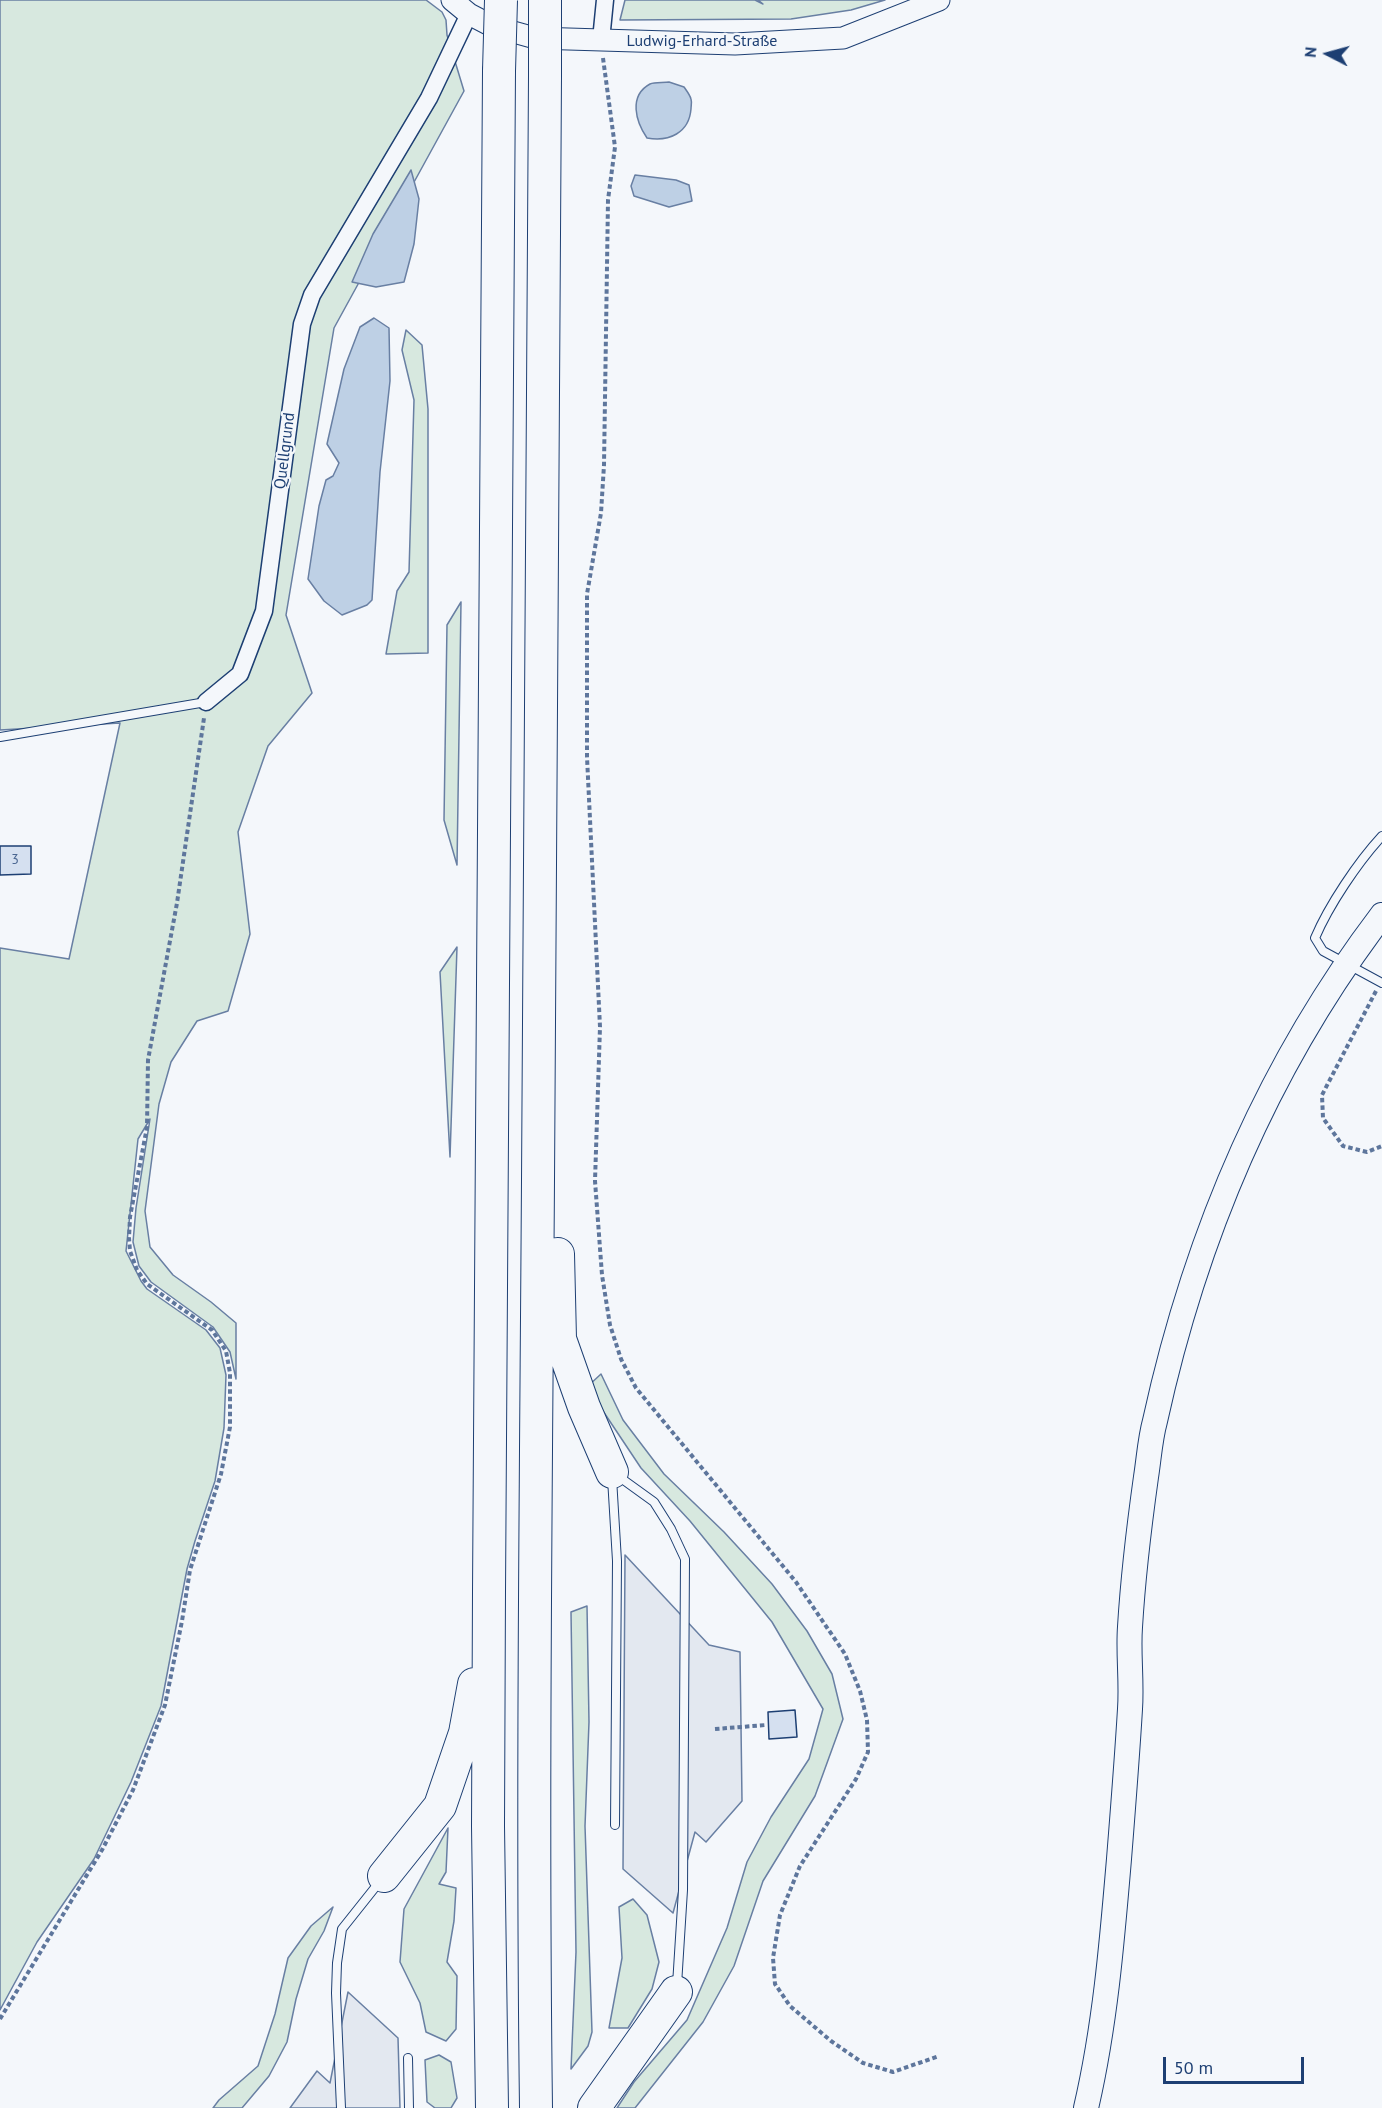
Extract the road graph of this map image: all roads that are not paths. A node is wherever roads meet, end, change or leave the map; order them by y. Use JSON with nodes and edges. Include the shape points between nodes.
{"nodes":[{"id":1,"x":452,"y":0,"type":"edge"},
{"id":2,"x":501,"y":0,"type":"edge"},
{"id":3,"x":544,"y":0,"type":"edge"},
{"id":4,"x":605,"y":0,"type":"edge"},
{"id":5,"x":939,"y":0,"type":"edge"},
{"id":6,"x":469,"y":14,"type":"junction"},
{"id":7,"x":601,"y":40,"type":"junction"},
{"id":8,"x":206,"y":702,"type":"joint"},
{"id":9,"x":0,"y":737,"type":"edge"},
{"id":10,"x":1382,"y":836,"type":"edge"},
{"id":11,"x":1382,"y":915,"type":"edge"},
{"id":12,"x":1346,"y":963,"type":"junction"},
{"id":13,"x":1381,"y":983,"type":"edge"},
{"id":14,"x":538,"y":1178,"type":"junction"},
{"id":15,"x":612,"y":1472,"type":"junction"},
{"id":16,"x":489,"y":1592,"type":"junction"},
{"id":17,"x":615,"y":1825,"type":"dead end"},
{"id":18,"x":384,"y":1876,"type":"joint"},
{"id":19,"x":676,"y":1992,"type":"joint"},
{"id":20,"x":408,"y":2058,"type":"dead end"},
{"id":21,"x":341,"y":2108,"type":"edge"},
{"id":22,"x":409,"y":2108,"type":"edge"},
{"id":23,"x":492,"y":2108,"type":"edge"},
{"id":24,"x":536,"y":2108,"type":"edge"},
{"id":25,"x":594,"y":2108,"type":"edge"},
{"id":26,"x":1086,"y":2108,"type":"edge"}],
"edges":[{"from":1,"to":6,"type":"street","name":"Ludwig-Erhard-Straße"},
{"from":2,"to":16,"type":"highway","bridge":true},
{"from":3,"to":14,"type":"highway","bridge":true},
{"from":4,"to":7,"type":"street"},
{"from":5,"to":7,"type":"street","name":"Ludwig-Erhard-Straße","via":[[843,38],[735,44]]},
{"from":6,"to":7,"type":"street","name":"Ludwig-Erhard-Straße","via":[[492,26],[535,38]]},
{"from":6,"to":8,"type":"street","name":"Quellgrund","via":[[429,98],[312,295],[302,324],[264,611],[240,674]]},
{"from":8,"to":9,"type":"lane","name":"Quellgrund"},
{"from":10,"to":12,"type":"lane","via":[[1368,851],[1315,938],[1323,951]]},
{"from":11,"to":12,"type":"main road"},
{"from":12,"to":13,"type":"lane"},
{"from":12,"to":26,"type":"main road","via":[[1272,1087],[1229,1180],[1175,1336],[1154,1424],[1138,1532],[1130,1631],[1130,1705],[1113,1932],[1101,2031]]},
{"from":14,"to":15,"type":"highway","via":[[557,1234],[560,1339]]},
{"from":14,"to":24,"type":"highway","via":[[533,1869]]},
{"from":15,"to":17,"type":"lane","via":[[617,1562]]},
{"from":15,"to":19,"type":"lane","via":[[654,1502],[684,1559],[683,1890]]},
{"from":16,"to":18,"type":"highway","via":[[465,1733],[440,1806]]},
{"from":16,"to":23,"type":"highway"},
{"from":18,"to":21,"type":"lane","via":[[342,1929],[336,1993]]},
{"from":19,"to":25,"type":"highway"},
{"from":20,"to":22,"type":"lane"}]}
